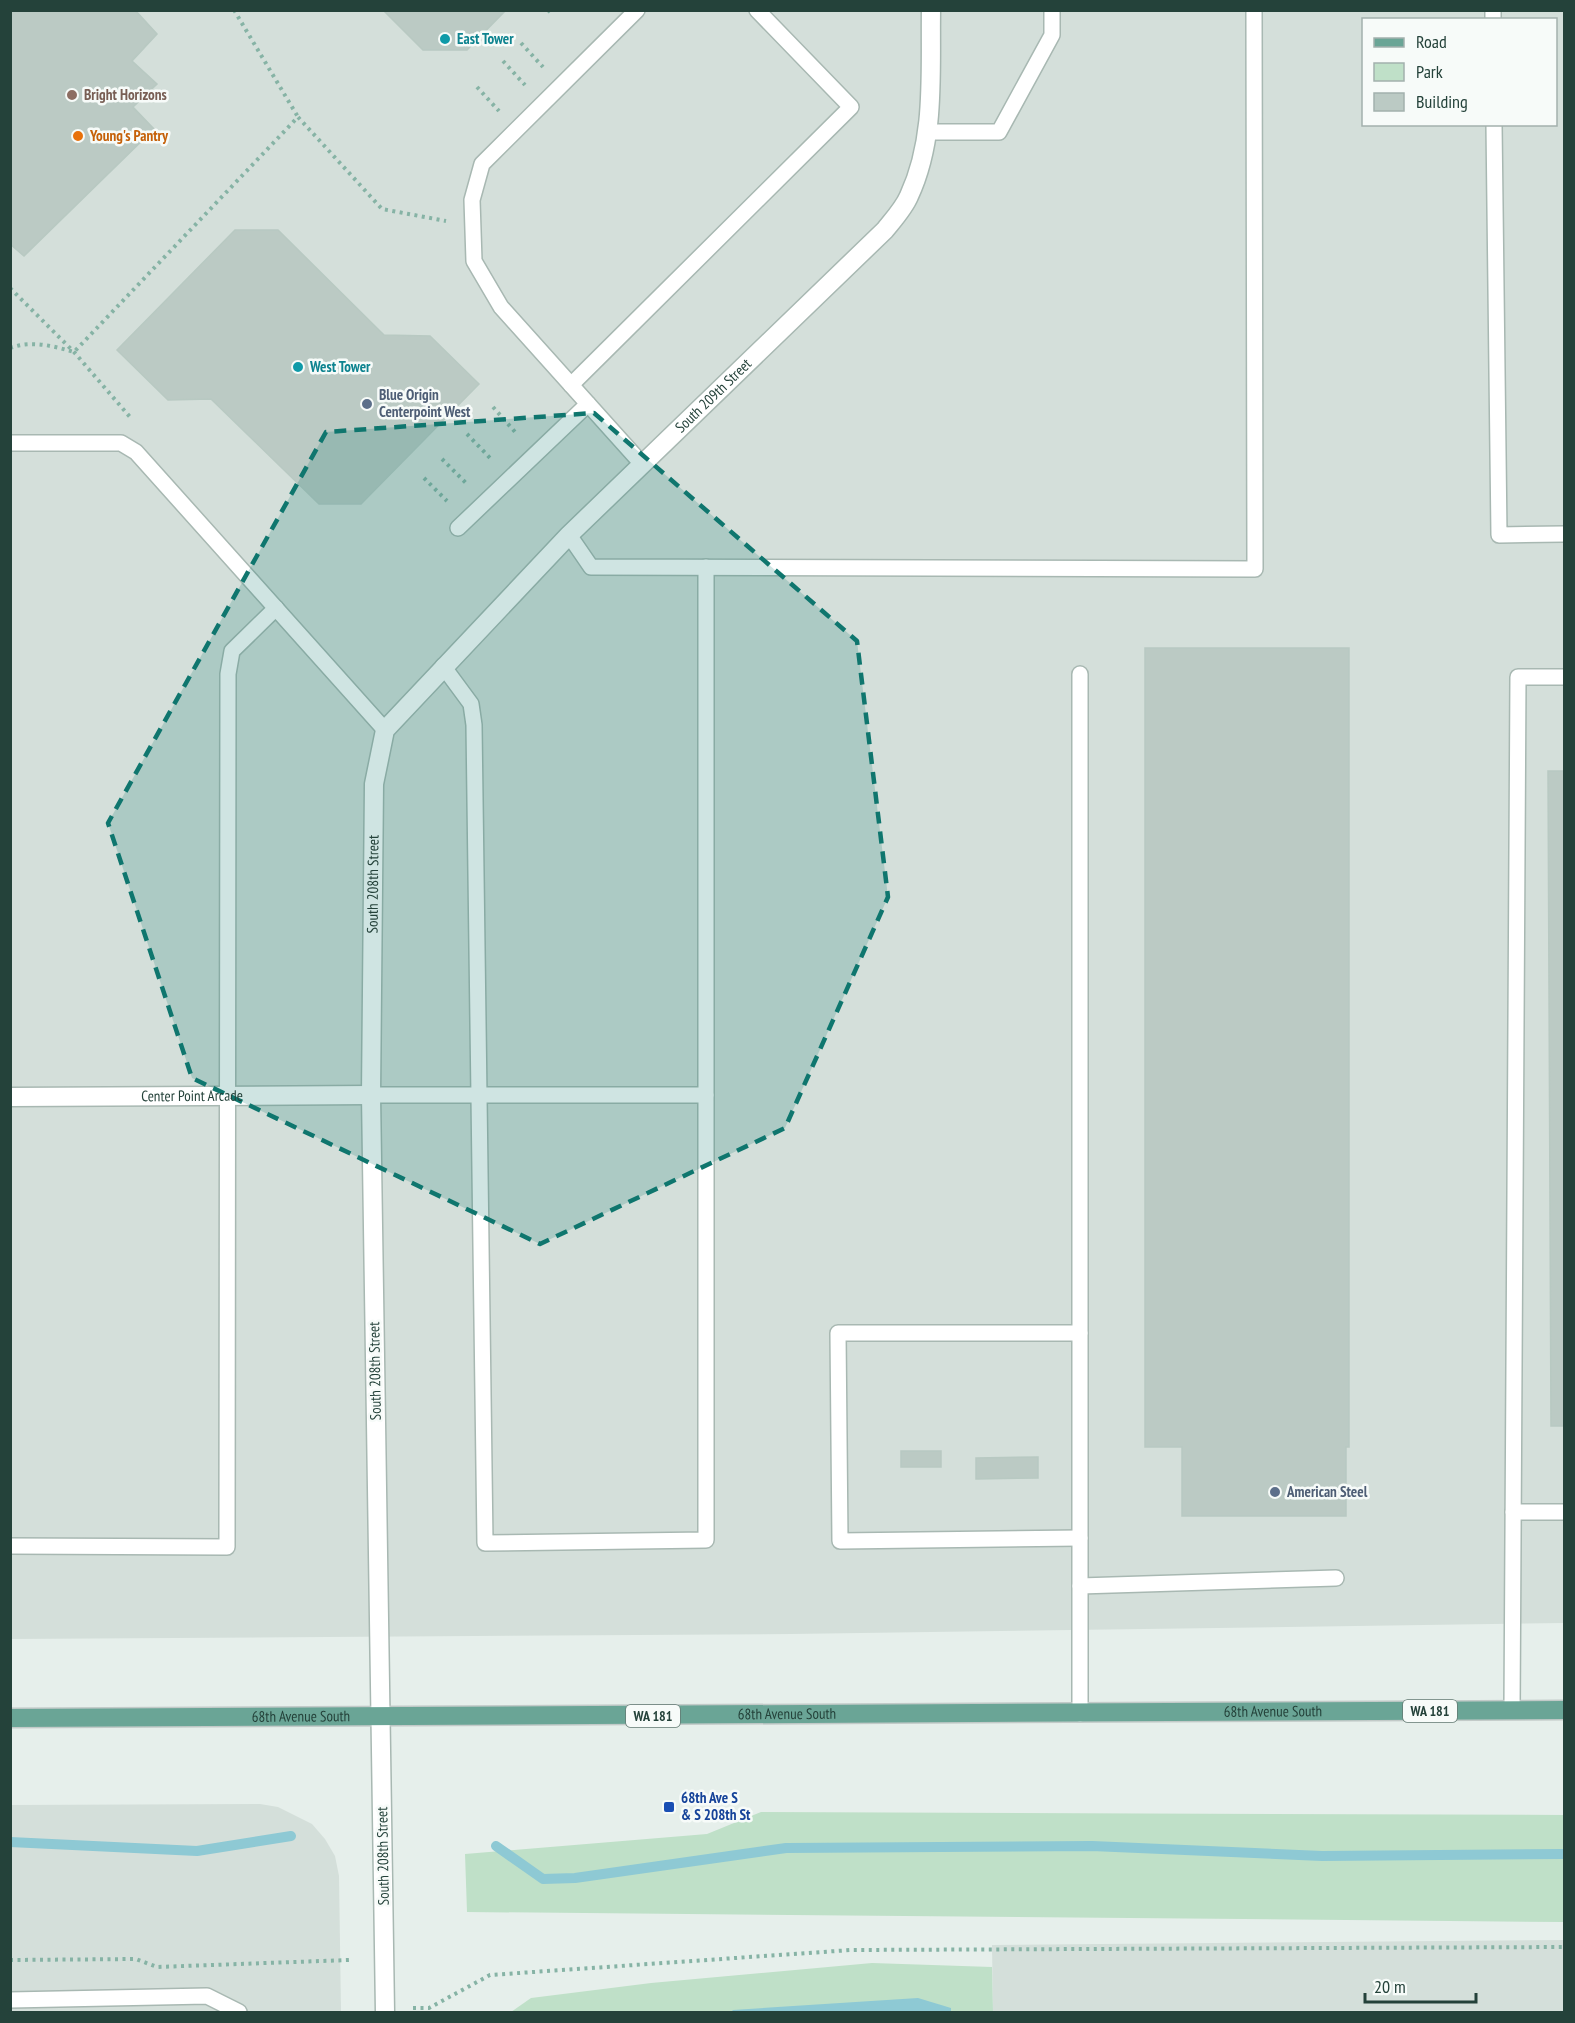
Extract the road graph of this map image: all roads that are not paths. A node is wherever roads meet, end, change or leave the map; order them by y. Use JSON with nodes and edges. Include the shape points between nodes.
{"nodes":[{"id":1,"x":637,"y":10,"type":"edge"},
{"id":2,"x":757,"y":10,"type":"edge"},
{"id":3,"x":931,"y":10,"type":"edge"},
{"id":4,"x":1052,"y":10,"type":"edge"},
{"id":5,"x":1254,"y":10,"type":"edge"},
{"id":6,"x":1494,"y":126,"type":"edge"},
{"id":7,"x":929,"y":132,"type":"junction"},
{"id":8,"x":571,"y":385,"type":"junction"},
{"id":9,"x":588,"y":404,"type":"junction"},
{"id":10,"x":10,"y":443,"type":"edge"},
{"id":11,"x":642,"y":464,"type":"junction"},
{"id":12,"x":458,"y":528,"type":"dead end"},
{"id":13,"x":1564,"y":534,"type":"edge"},
{"id":14,"x":569,"y":535,"type":"junction"},
{"id":15,"x":706,"y":567,"type":"junction"},
{"id":16,"x":276,"y":608,"type":"junction"},
{"id":17,"x":443,"y":666,"type":"junction"},
{"id":18,"x":1080,"y":674,"type":"dead end"},
{"id":19,"x":1564,"y":677,"type":"edge"},
{"id":20,"x":385,"y":730,"type":"junction"},
{"id":21,"x":479,"y":1094,"type":"junction"},
{"id":22,"x":371,"y":1095,"type":"junction"},
{"id":23,"x":706,"y":1095,"type":"junction"},
{"id":24,"x":227,"y":1096,"type":"junction"},
{"id":25,"x":10,"y":1097,"type":"edge"},
{"id":26,"x":1080,"y":1333,"type":"junction"},
{"id":27,"x":1513,"y":1512,"type":"junction"},
{"id":28,"x":1564,"y":1512,"type":"edge"},
{"id":29,"x":1080,"y":1538,"type":"junction"},
{"id":30,"x":10,"y":1546,"type":"edge"},
{"id":31,"x":1336,"y":1578,"type":"dead end"},
{"id":32,"x":1080,"y":1586,"type":"junction"},
{"id":33,"x":1564,"y":1710,"type":"edge"},
{"id":34,"x":1512,"y":1711,"type":"junction"},
{"id":35,"x":1080,"y":1714,"type":"junction"},
{"id":36,"x":381,"y":1717,"type":"junction"},
{"id":37,"x":10,"y":1718,"type":"edge"},
{"id":38,"x":10,"y":2000,"type":"edge"},
{"id":39,"x":239,"y":2013,"type":"edge"},
{"id":40,"x":386,"y":2013,"type":"edge"}],
"edges":[{"from":1,"to":8,"type":"lane","via":[[482,164],[472,200],[474,261],[501,307]]},
{"from":2,"to":8,"type":"lane","via":[[851,107]]},
{"from":3,"to":7,"type":"street","name":"South 209th Street"},
{"from":4,"to":7,"type":"lane","via":[[1052,35],[999,132]]},
{"from":5,"to":15,"type":"lane","via":[[1255,568]]},
{"from":6,"to":13,"type":"lane","via":[[1499,535]]},
{"from":7,"to":11,"type":"street","name":"South 209th Street","via":[[908,199],[885,230]]},
{"from":8,"to":9,"type":"lane"},
{"from":9,"to":11,"type":"lane"},
{"from":9,"to":12,"type":"lane"},
{"from":10,"to":16,"type":"lane","via":[[121,443],[136,452]]},
{"from":11,"to":14,"type":"street","name":"South 209th Street"},
{"from":14,"to":15,"type":"lane","via":[[591,567]]},
{"from":14,"to":17,"type":"street","name":"South 209th Street"},
{"from":15,"to":23,"type":"lane"},
{"from":16,"to":20,"type":"lane"},
{"from":16,"to":24,"type":"lane","via":[[232,651],[228,674]]},
{"from":17,"to":20,"type":"street","name":"South 209th Street"},
{"from":17,"to":21,"type":"lane","via":[[471,704],[474,725]]},
{"from":18,"to":26,"type":"lane"},
{"from":19,"to":27,"type":"lane","via":[[1518,677]]},
{"from":20,"to":22,"type":"street","name":"South 208th Street","via":[[374,784]]},
{"from":21,"to":22,"type":"lane"},
{"from":21,"to":23,"type":"lane"},
{"from":21,"to":23,"type":"lane","via":[[485,1543],[706,1540]]},
{"from":22,"to":24,"type":"street","name":"Center Point Arcade"},
{"from":22,"to":36,"type":"street","name":"South 208th Street"},
{"from":24,"to":25,"type":"street","name":"Center Point Arcade"},
{"from":24,"to":30,"type":"lane","via":[[227,1547]]},
{"from":26,"to":29,"type":"lane"},
{"from":26,"to":29,"type":"lane","via":[[838,1333],[840,1541]]},
{"from":27,"to":28,"type":"lane"},
{"from":27,"to":34,"type":"lane"},
{"from":29,"to":32,"type":"lane"},
{"from":31,"to":32,"type":"lane"},
{"from":32,"to":35,"type":"lane"},
{"from":33,"to":34,"type":"main road","name":"68th Avenue South","number":"WA 181"},
{"from":34,"to":35,"type":"main road","name":"68th Avenue South","number":"WA 181"},
{"from":35,"to":36,"type":"main road","name":"68th Avenue South","number":"WA 181"},
{"from":36,"to":37,"type":"main road","name":"68th Avenue South","number":"WA 181"},
{"from":36,"to":40,"type":"street","name":"South 208th Street"},
{"from":38,"to":39,"type":"lane","via":[[207,1996]]}]}
